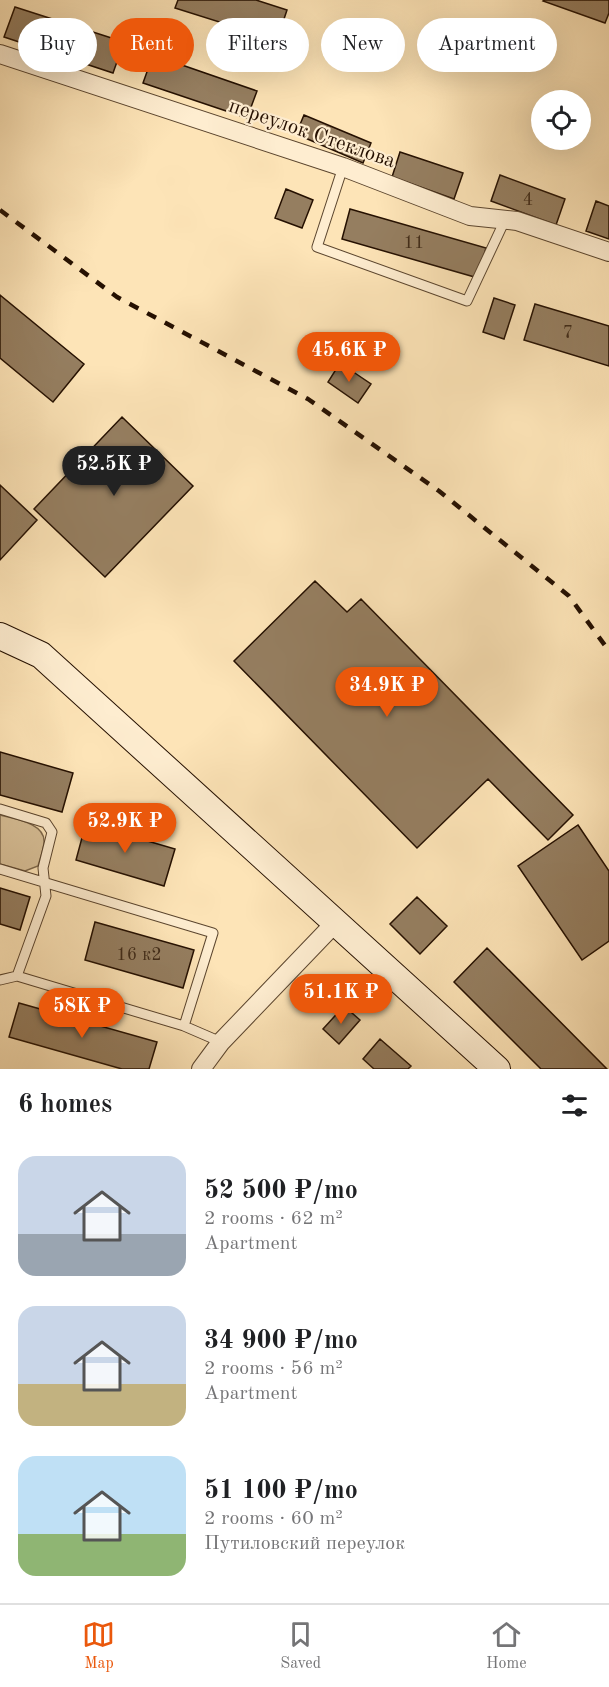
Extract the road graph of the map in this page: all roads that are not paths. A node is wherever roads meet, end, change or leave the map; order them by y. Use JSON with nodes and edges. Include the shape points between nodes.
{"nodes":[{"id":1,"x":0,"y":54,"type":"edge"},
{"id":2,"x":343,"y":167,"type":"junction"},
{"id":3,"x":506,"y":220,"type":"junction"},
{"id":4,"x":609,"y":252,"type":"edge"},
{"id":5,"x":0,"y":636,"type":"edge"},
{"id":6,"x":0,"y":809,"type":"edge"},
{"id":7,"x":0,"y":869,"type":"edge"},
{"id":8,"x":43,"y":882,"type":"junction"},
{"id":9,"x":336,"y":922,"type":"junction"},
{"id":10,"x":17,"y":976,"type":"junction"},
{"id":11,"x":0,"y":980,"type":"edge"},
{"id":12,"x":184,"y":1026,"type":"junction"},
{"id":13,"x":221,"y":1042,"type":"junction"},
{"id":14,"x":201,"y":1069,"type":"edge"},
{"id":15,"x":497,"y":1069,"type":"edge"}],
"edges":[{"from":1,"to":2,"type":"street","name":"переулок Стеклова"},
{"from":2,"to":3,"type":"street","name":"переулок Стеклова","via":[[470,216]]},
{"from":2,"to":3,"type":"lane","via":[[317,248],[467,301]]},
{"from":3,"to":4,"type":"street","name":"переулок Стеклова"},
{"from":5,"to":9,"type":"main road","via":[[41,655]]},
{"from":6,"to":8,"type":"lane","via":[[46,823],[52,832]]},
{"from":7,"to":8,"type":"lane"},
{"from":8,"to":10,"type":"lane","via":[[46,896]]},
{"from":8,"to":12,"type":"lane","via":[[213,933]]},
{"from":9,"to":13,"type":"street"},
{"from":9,"to":15,"type":"main road"},
{"from":10,"to":11,"type":"lane"},
{"from":10,"to":12,"type":"lane"},
{"from":12,"to":13,"type":"lane"},
{"from":13,"to":14,"type":"street"}]}
